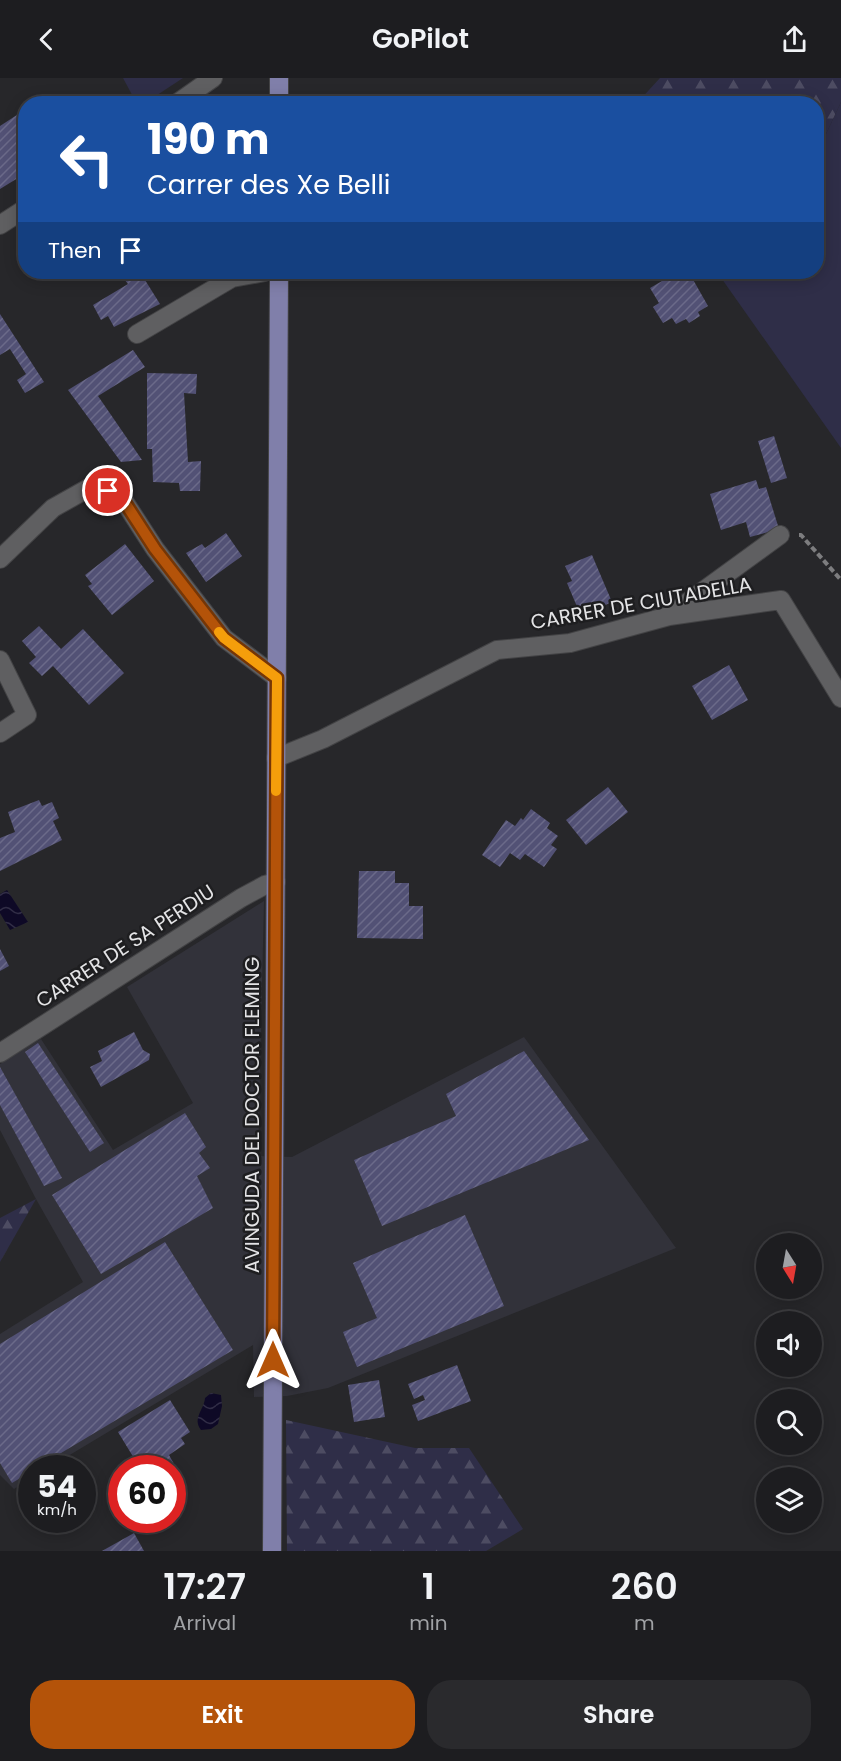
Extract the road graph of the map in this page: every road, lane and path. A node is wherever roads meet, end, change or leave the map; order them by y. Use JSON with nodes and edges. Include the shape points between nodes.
{"nodes":[{"id":1,"x":213,"y":78,"type":"edge"},
{"id":2,"x":279,"y":78,"type":"edge"},
{"id":3,"x":187,"y":96,"type":"edge"},
{"id":4,"x":279,"y":96,"type":"edge"},
{"id":5,"x":18,"y":213,"type":"edge"},
{"id":6,"x":0,"y":225,"type":"edge"},
{"id":7,"x":230,"y":279,"type":"edge"},
{"id":8,"x":279,"y":279,"type":"edge"},
{"id":9,"x":137,"y":334,"type":"dead end"},
{"id":10,"x":780,"y":535,"type":"joint"},
{"id":11,"x":0,"y":559,"type":"edge"},
{"id":12,"x":841,"y":580,"type":"edge"},
{"id":13,"x":669,"y":616,"type":"junction"},
{"id":14,"x":0,"y":660,"type":"edge"},
{"id":15,"x":277,"y":678,"type":"junction"},
{"id":16,"x":841,"y":698,"type":"edge"},
{"id":17,"x":0,"y":733,"type":"edge"},
{"id":18,"x":276,"y":758,"type":"junction"},
{"id":19,"x":276,"y":882,"type":"junction"},
{"id":20,"x":0,"y":1053,"type":"edge"},
{"id":21,"x":272,"y":1551,"type":"edge"}],
"edges":[{"from":1,"to":3,"type":"street"},
{"from":2,"to":4,"type":"main road"},
{"from":5,"to":6,"type":"street"},
{"from":7,"to":9,"type":"street"},
{"from":8,"to":15,"type":"main road","name":"AVINGUDA DEL DOCTOR FLEMING"},
{"from":10,"to":12,"type":"path","via":[[801,535]]},
{"from":10,"to":13,"type":"street"},
{"from":11,"to":15,"type":"street","via":[[53,508],[94,485],[122,498],[155,549],[224,638]]},
{"from":13,"to":16,"type":"street","name":"CARRER DE CIUTADELLA","via":[[781,600]]},
{"from":13,"to":18,"type":"street","name":"CARRER DE CIUTADELLA","via":[[570,642],[497,650],[323,739]]},
{"from":14,"to":17,"type":"street","via":[[27,715]]},
{"from":15,"to":18,"type":"main road","name":"AVINGUDA DEL DOCTOR FLEMING"},
{"from":18,"to":19,"type":"main road","name":"AVINGUDA DEL DOCTOR FLEMING"},
{"from":19,"to":20,"type":"street","name":"CARRER DE SA PERDIU","via":[[241,898]]},
{"from":19,"to":21,"type":"main road","name":"AVINGUDA DEL DOCTOR FLEMING"}]}
